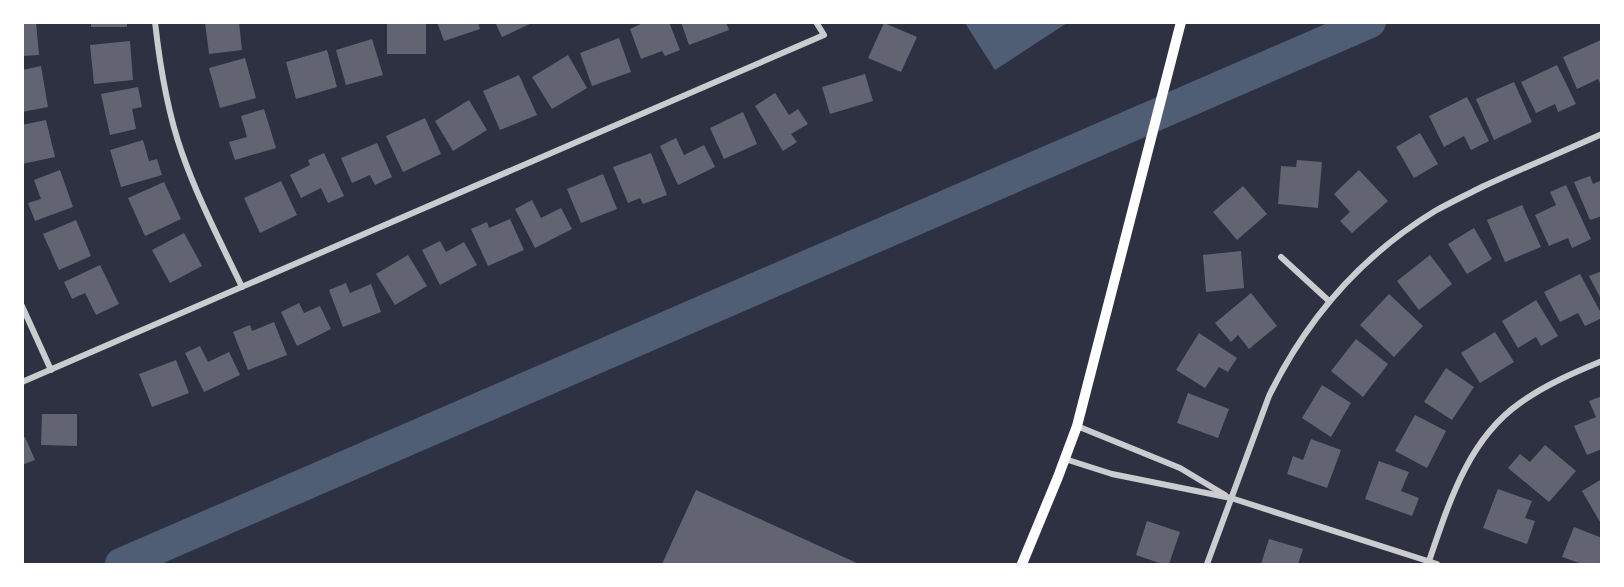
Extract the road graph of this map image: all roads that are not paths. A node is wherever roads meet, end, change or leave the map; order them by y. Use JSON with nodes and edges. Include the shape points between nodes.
{"nodes":[{"id":1,"x":155,"y":22,"type":"edge"},
{"id":2,"x":816,"y":22,"type":"edge"},
{"id":3,"x":1181,"y":22,"type":"edge"},
{"id":4,"x":1602,"y":134,"type":"edge"},
{"id":5,"x":1281,"y":257,"type":"dead end"},
{"id":6,"x":242,"y":287,"type":"junction"},
{"id":7,"x":1329,"y":301,"type":"junction"},
{"id":8,"x":22,"y":306,"type":"edge"},
{"id":9,"x":1602,"y":361,"type":"edge"},
{"id":10,"x":51,"y":370,"type":"junction"},
{"id":11,"x":22,"y":382,"type":"edge"},
{"id":12,"x":1077,"y":426,"type":"junction"},
{"id":13,"x":1065,"y":459,"type":"junction"},
{"id":14,"x":1231,"y":498,"type":"junction"},
{"id":15,"x":1428,"y":563,"type":"edge"},
{"id":16,"x":1022,"y":564,"type":"edge"},
{"id":17,"x":1207,"y":564,"type":"edge"},
{"id":18,"x":1437,"y":564,"type":"edge"}],
"edges":[{"from":1,"to":6,"type":"street","via":[[169,110],[182,152]]},
{"from":2,"to":6,"type":"street","via":[[824,35]]},
{"from":3,"to":12,"type":"main road"},
{"from":4,"to":7,"type":"street","via":[[1435,211],[1381,250]]},
{"from":5,"to":7,"type":"street"},
{"from":6,"to":10,"type":"street"},
{"from":7,"to":14,"type":"street","via":[[1281,371]]},
{"from":8,"to":10,"type":"street"},
{"from":9,"to":15,"type":"street","via":[[1545,386],[1496,424],[1464,470]]},
{"from":10,"to":11,"type":"street"},
{"from":12,"to":13,"type":"main road"},
{"from":12,"to":14,"type":"street","via":[[1180,468]]},
{"from":13,"to":14,"type":"street","via":[[1112,474]]},
{"from":13,"to":16,"type":"main road"},
{"from":14,"to":15,"type":"street"},
{"from":14,"to":17,"type":"street"},
{"from":15,"to":18,"type":"street"}]}
